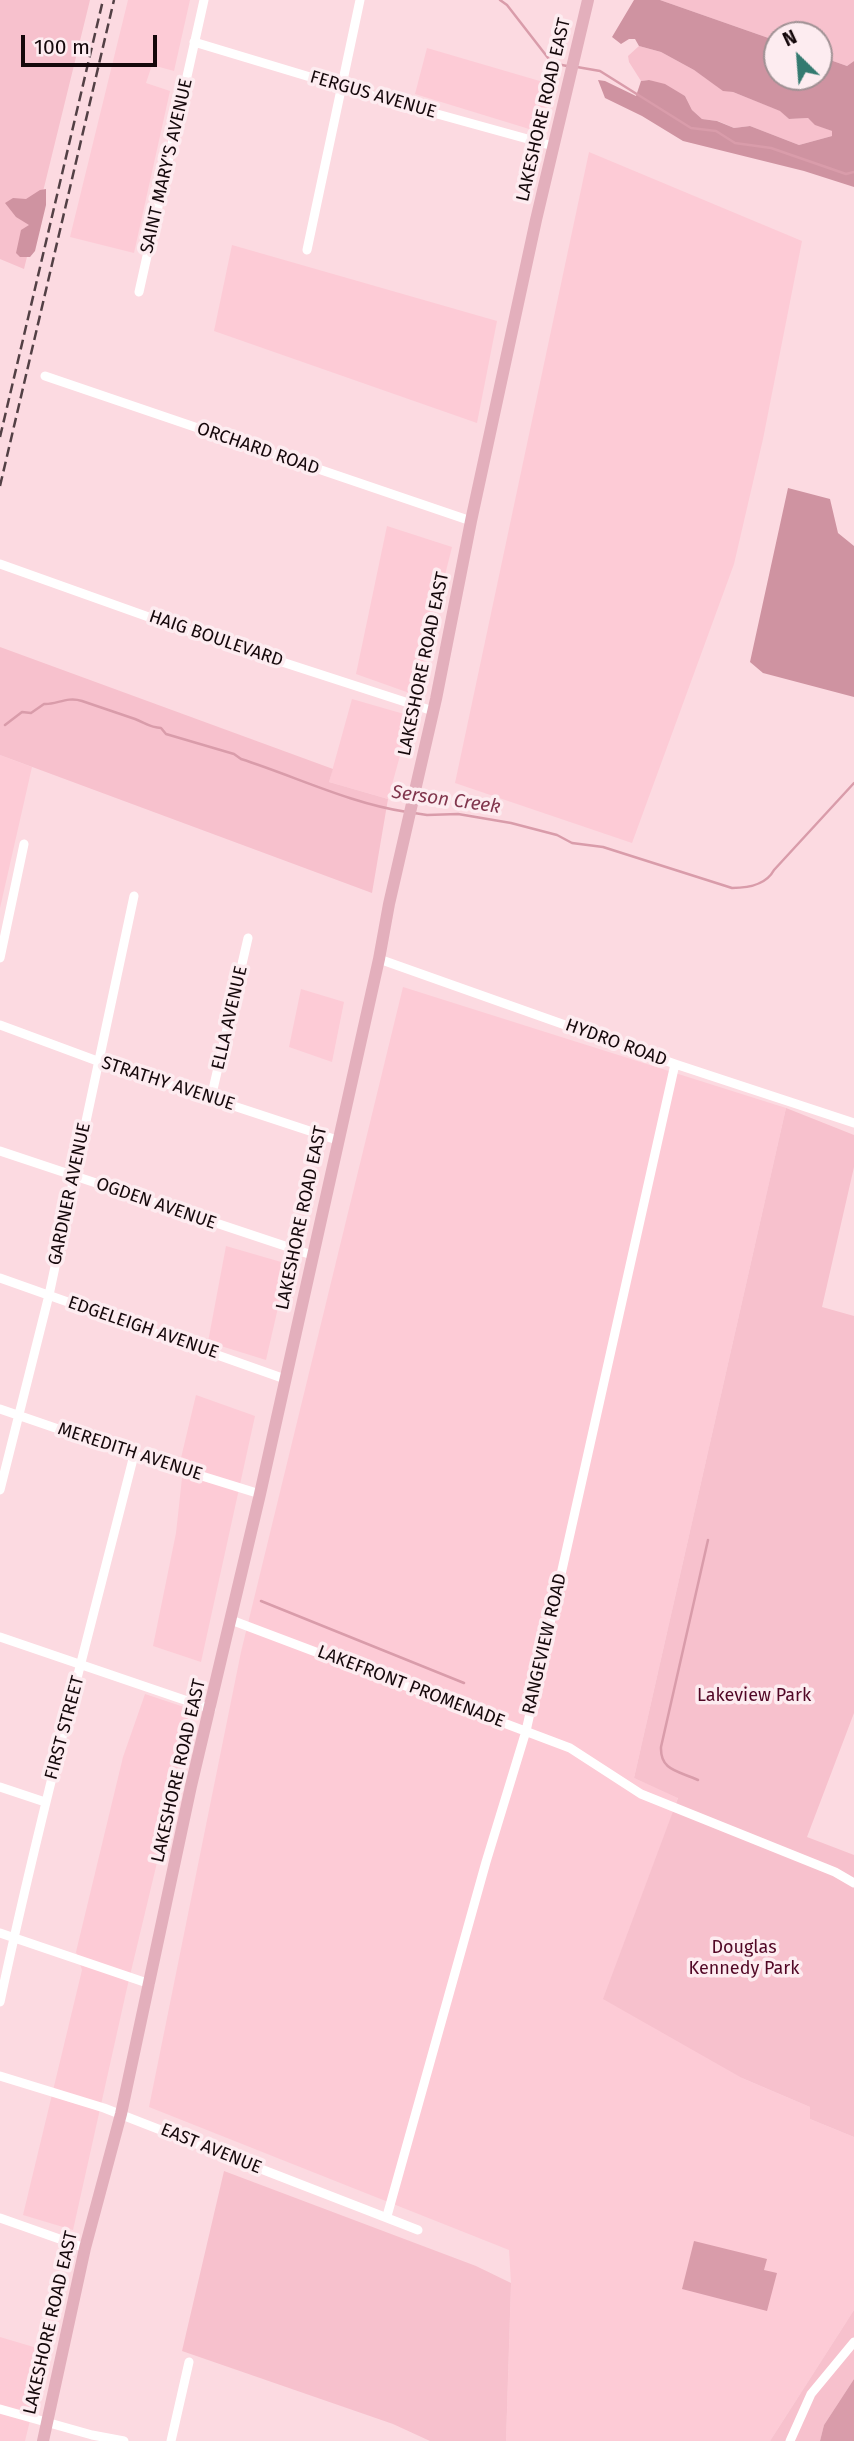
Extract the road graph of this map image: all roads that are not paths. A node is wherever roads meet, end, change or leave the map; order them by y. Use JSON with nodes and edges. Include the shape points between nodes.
{"nodes":[{"id":1,"x":204,"y":0,"type":"edge"},
{"id":2,"x":360,"y":0,"type":"edge"},
{"id":3,"x":588,"y":0,"type":"edge"},
{"id":4,"x":194,"y":41,"type":"junction"},
{"id":5,"x":341,"y":86,"type":"junction"},
{"id":6,"x":553,"y":146,"type":"junction"},
{"id":7,"x":307,"y":250,"type":"dead end"},
{"id":8,"x":139,"y":292,"type":"dead end"},
{"id":9,"x":45,"y":376,"type":"dead end"},
{"id":10,"x":471,"y":521,"type":"junction"},
{"id":11,"x":0,"y":564,"type":"edge"},
{"id":12,"x":433,"y":711,"type":"junction"},
{"id":13,"x":24,"y":844,"type":"dead end"},
{"id":14,"x":134,"y":896,"type":"dead end"},
{"id":15,"x":248,"y":938,"type":"dead end"},
{"id":16,"x":0,"y":958,"type":"edge"},
{"id":17,"x":379,"y":958,"type":"junction"},
{"id":18,"x":0,"y":1025,"type":"edge"},
{"id":19,"x":100,"y":1062,"type":"junction"},
{"id":20,"x":676,"y":1064,"type":"junction"},
{"id":21,"x":211,"y":1098,"type":"junction"},
{"id":22,"x":854,"y":1123,"type":"edge"},
{"id":23,"x":337,"y":1140,"type":"junction"},
{"id":24,"x":0,"y":1151,"type":"edge"},
{"id":25,"x":73,"y":1176,"type":"junction"},
{"id":26,"x":312,"y":1255,"type":"junction"},
{"id":27,"x":0,"y":1278,"type":"edge"},
{"id":28,"x":48,"y":1295,"type":"junction"},
{"id":29,"x":285,"y":1379,"type":"junction"},
{"id":30,"x":0,"y":1409,"type":"edge"},
{"id":31,"x":19,"y":1416,"type":"junction"},
{"id":32,"x":134,"y":1455,"type":"junction"},
{"id":33,"x":0,"y":1490,"type":"edge"},
{"id":34,"x":260,"y":1494,"type":"junction"},
{"id":35,"x":231,"y":1620,"type":"junction"},
{"id":36,"x":0,"y":1637,"type":"edge"},
{"id":37,"x":82,"y":1664,"type":"junction"},
{"id":38,"x":211,"y":1709,"type":"junction"},
{"id":39,"x":526,"y":1731,"type":"junction"},
{"id":40,"x":0,"y":1787,"type":"edge"},
{"id":41,"x":45,"y":1802,"type":"junction"},
{"id":42,"x":854,"y":1883,"type":"edge"},
{"id":43,"x":0,"y":1933,"type":"edge"},
{"id":44,"x":14,"y":1938,"type":"junction"},
{"id":45,"x":150,"y":1984,"type":"junction"},
{"id":46,"x":0,"y":2002,"type":"edge"},
{"id":47,"x":0,"y":2076,"type":"edge"},
{"id":48,"x":121,"y":2114,"type":"junction"},
{"id":49,"x":387,"y":2216,"type":"junction"},
{"id":50,"x":0,"y":2218,"type":"edge"},
{"id":51,"x":418,"y":2230,"type":"dead end"},
{"id":52,"x":85,"y":2248,"type":"junction"},
{"id":53,"x":854,"y":2342,"type":"edge"},
{"id":54,"x":189,"y":2362,"type":"dead end"},
{"id":55,"x":0,"y":2409,"type":"edge"},
{"id":56,"x":46,"y":2423,"type":"junction"},
{"id":57,"x":43,"y":2441,"type":"edge"},
{"id":58,"x":124,"y":2441,"type":"edge"},
{"id":59,"x":171,"y":2441,"type":"edge"},
{"id":60,"x":790,"y":2441,"type":"edge"}],
"edges":[{"from":1,"to":4,"type":"street","name":"SAINT MARY'S AVENUE"},
{"from":2,"to":5,"type":"street"},
{"from":3,"to":6,"type":"main road","name":"LAKESHORE ROAD EAST"},
{"from":4,"to":5,"type":"street","name":"FERGUS AVENUE"},
{"from":4,"to":8,"type":"street","name":"SAINT MARY'S AVENUE"},
{"from":5,"to":6,"type":"street","name":"FERGUS AVENUE"},
{"from":5,"to":7,"type":"street"},
{"from":6,"to":10,"type":"main road","name":"LAKESHORE ROAD EAST"},
{"from":9,"to":10,"type":"street","name":"ORCHARD ROAD"},
{"from":10,"to":12,"type":"main road","name":"LAKESHORE ROAD EAST"},
{"from":11,"to":12,"type":"street","name":"HAIG BOULEVARD"},
{"from":12,"to":17,"type":"main road","name":"LAKESHORE ROAD EAST"},
{"from":13,"to":16,"type":"street"},
{"from":14,"to":19,"type":"street","name":"GARDNER AVENUE"},
{"from":15,"to":21,"type":"street","name":"ELLA AVENUE"},
{"from":17,"to":20,"type":"street","name":"HYDRO ROAD"},
{"from":17,"to":23,"type":"main road","name":"LAKESHORE ROAD EAST"},
{"from":18,"to":19,"type":"street","name":"STRATHY AVENUE"},
{"from":19,"to":21,"type":"street","name":"STRATHY AVENUE"},
{"from":19,"to":25,"type":"street","name":"GARDNER AVENUE"},
{"from":20,"to":22,"type":"street","name":"HYDRO ROAD"},
{"from":20,"to":39,"type":"street","name":"RANGEVIEW ROAD"},
{"from":21,"to":23,"type":"street","name":"STRATHY AVENUE"},
{"from":23,"to":26,"type":"main road","name":"LAKESHORE ROAD EAST"},
{"from":24,"to":25,"type":"street","name":"OGDEN AVENUE"},
{"from":25,"to":26,"type":"street","name":"OGDEN AVENUE"},
{"from":25,"to":28,"type":"street","name":"GARDNER AVENUE"},
{"from":26,"to":29,"type":"main road","name":"LAKESHORE ROAD EAST"},
{"from":27,"to":28,"type":"street","name":"EDGELEIGH AVENUE"},
{"from":28,"to":29,"type":"street","name":"EDGELEIGH AVENUE"},
{"from":28,"to":31,"type":"street","name":"GARDNER AVENUE"},
{"from":29,"to":34,"type":"main road","name":"LAKESHORE ROAD EAST"},
{"from":30,"to":31,"type":"street","name":"MEREDITH AVENUE"},
{"from":31,"to":32,"type":"street","name":"MEREDITH AVENUE"},
{"from":31,"to":33,"type":"street","name":"GARDNER AVENUE"},
{"from":32,"to":34,"type":"street","name":"MEREDITH AVENUE"},
{"from":32,"to":37,"type":"street","name":"FIRST STREET"},
{"from":34,"to":35,"type":"main road","name":"LAKESHORE ROAD EAST"},
{"from":35,"to":38,"type":"main road","name":"LAKESHORE ROAD EAST"},
{"from":35,"to":39,"type":"street","name":"LAKEFRONT PROMENADE"},
{"from":36,"to":37,"type":"street"},
{"from":37,"to":38,"type":"street"},
{"from":37,"to":41,"type":"street","name":"FIRST STREET"},
{"from":38,"to":45,"type":"main road","name":"LAKESHORE ROAD EAST"},
{"from":39,"to":42,"type":"street","name":"LAKEFRONT PROMENADE","via":[[570,1748],[641,1794]]},
{"from":39,"to":49,"type":"street","name":"RANGEVIEW ROAD"},
{"from":40,"to":41,"type":"street"},
{"from":41,"to":44,"type":"street","name":"FIRST STREET"},
{"from":43,"to":44,"type":"street"},
{"from":44,"to":45,"type":"street"},
{"from":44,"to":46,"type":"street","name":"FIRST STREET"},
{"from":45,"to":48,"type":"main road","name":"LAKESHORE ROAD EAST"},
{"from":47,"to":48,"type":"street","name":"EAST AVENUE"},
{"from":48,"to":49,"type":"street","name":"EAST AVENUE"},
{"from":48,"to":52,"type":"main road","name":"LAKESHORE ROAD EAST"},
{"from":49,"to":51,"type":"street","name":"EAST AVENUE"},
{"from":50,"to":52,"type":"street"},
{"from":52,"to":56,"type":"main road","name":"LAKESHORE ROAD EAST"},
{"from":53,"to":60,"type":"street","via":[[811,2394]]},
{"from":54,"to":59,"type":"street"},
{"from":55,"to":56,"type":"street"},
{"from":56,"to":57,"type":"main road","name":"LAKESHORE ROAD EAST"},
{"from":56,"to":58,"type":"street"}]}
